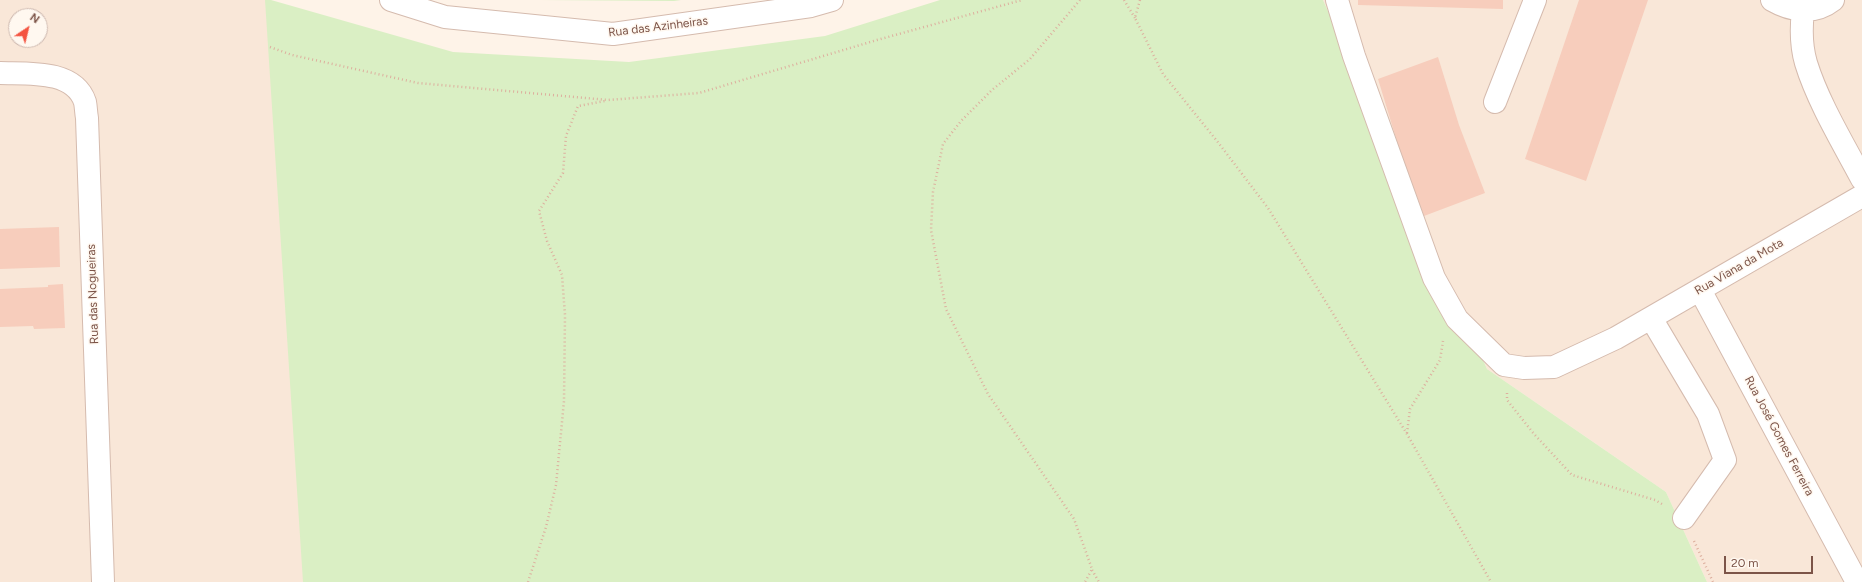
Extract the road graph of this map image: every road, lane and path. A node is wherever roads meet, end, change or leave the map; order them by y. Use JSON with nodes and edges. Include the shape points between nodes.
{"nodes":[{"id":1,"x":391,"y":0,"type":"edge"},
{"id":2,"x":832,"y":0,"type":"edge"},
{"id":3,"x":1022,"y":0,"type":"edge"},
{"id":4,"x":1080,"y":0,"type":"edge"},
{"id":5,"x":1124,"y":0,"type":"edge"},
{"id":6,"x":1140,"y":0,"type":"edge"},
{"id":7,"x":1337,"y":0,"type":"edge"},
{"id":8,"x":1535,"y":0,"type":"edge"},
{"id":9,"x":1772,"y":0,"type":"edge"},
{"id":10,"x":1833,"y":0,"type":"edge"},
{"id":11,"x":1802,"y":11,"type":"junction"},
{"id":12,"x":1135,"y":18,"type":"junction"},
{"id":13,"x":270,"y":47,"type":"dead end"},
{"id":14,"x":0,"y":73,"type":"edge"},
{"id":15,"x":608,"y":100,"type":"junction"},
{"id":16,"x":1495,"y":102,"type":"dead end"},
{"id":17,"x":1862,"y":179,"type":"edge"},
{"id":18,"x":1862,"y":196,"type":"edge"},
{"id":19,"x":1700,"y":290,"type":"junction"},
{"id":20,"x":1449,"y":303,"type":"junction"},
{"id":21,"x":1651,"y":318,"type":"junction"},
{"id":22,"x":1504,"y":365,"type":"junction"},
{"id":23,"x":1407,"y":434,"type":"junction"},
{"id":24,"x":1684,"y":518,"type":"junction"},
{"id":25,"x":1092,"y":569,"type":"junction"},
{"id":26,"x":103,"y":582,"type":"edge"},
{"id":27,"x":528,"y":582,"type":"edge"},
{"id":28,"x":1085,"y":582,"type":"edge"},
{"id":29,"x":1099,"y":582,"type":"edge"},
{"id":30,"x":1491,"y":582,"type":"edge"},
{"id":31,"x":1713,"y":582,"type":"edge"},
{"id":32,"x":1857,"y":582,"type":"edge"}],
"edges":[{"from":1,"to":2,"type":"street","name":"Rua das Azinheiras","via":[[445,17],[613,34],[811,6]]},
{"from":3,"to":15,"type":"path","via":[[699,93]]},
{"from":4,"to":25,"type":"path","via":[[1030,59],[992,90],[961,121],[943,144],[933,192],[931,230],[946,309],[988,394],[1074,519]]},
{"from":5,"to":12,"type":"path"},
{"from":6,"to":12,"type":"path"},
{"from":7,"to":20,"type":"street","via":[[1354,56],[1434,278]]},
{"from":8,"to":16,"type":"street"},
{"from":9,"to":11,"type":"street","via":[[1785,8]]},
{"from":10,"to":11,"type":"street","via":[[1818,8]]},
{"from":11,"to":17,"type":"street","via":[[1801,30],[1806,62],[1830,121]]},
{"from":12,"to":23,"type":"path","via":[[1163,74],[1268,208]]},
{"from":13,"to":15,"type":"path","via":[[292,55],[418,83]]},
{"from":14,"to":26,"type":"street","name":"Rua das Nogueiras","via":[[47,74],[65,80],[76,89],[85,102]]},
{"from":15,"to":27,"type":"path","via":[[578,106],[566,136],[563,173],[539,211],[547,241],[562,275],[565,315],[564,401],[556,485],[546,527]]},
{"from":18,"to":19,"type":"street","name":"Rua Viana da Mota"},
{"from":19,"to":21,"type":"street","name":"Rua Viana da Mota"},
{"from":19,"to":32,"type":"street","name":"Rua José Gomes Ferreira"},
{"from":20,"to":22,"type":"street","via":[[1457,319]]},
{"from":20,"to":23,"type":"path","via":[[1440,360],[1410,409]]},
{"from":21,"to":22,"type":"street","name":"Rua Viana da Mota","via":[[1616,338],[1554,367],[1524,368]]},
{"from":21,"to":24,"type":"street","via":[[1708,414],[1725,460]]},
{"from":22,"to":24,"type":"path","via":[[1507,400],[1572,475],[1655,500]]},
{"from":23,"to":30,"type":"path"},
{"from":24,"to":31,"type":"path"},
{"from":25,"to":28,"type":"path"},
{"from":25,"to":29,"type":"path"}]}
